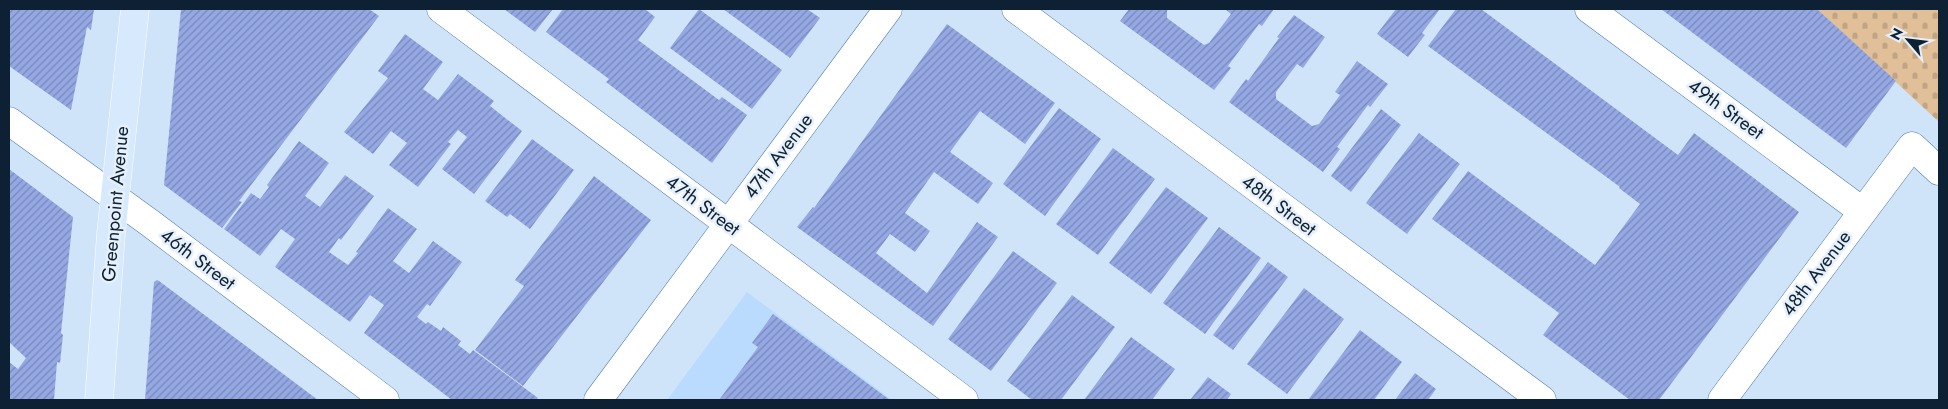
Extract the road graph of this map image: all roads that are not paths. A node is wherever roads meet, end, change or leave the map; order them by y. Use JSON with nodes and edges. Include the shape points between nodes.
{"nodes":[{"id":1,"x":135,"y":9,"type":"edge"},
{"id":2,"x":441,"y":9,"type":"edge"},
{"id":3,"x":888,"y":9,"type":"edge"},
{"id":4,"x":1016,"y":9,"type":"edge"},
{"id":5,"x":1589,"y":9,"type":"edge"},
{"id":6,"x":9,"y":121,"type":"edge"},
{"id":7,"x":1939,"y":171,"type":"edge"},
{"id":8,"x":115,"y":198,"type":"junction"},
{"id":9,"x":1862,"y":211,"type":"junction"},
{"id":10,"x":728,"y":224,"type":"junction"},
{"id":11,"x":99,"y":400,"type":"edge"},
{"id":12,"x":385,"y":400,"type":"edge"},
{"id":13,"x":598,"y":400,"type":"edge"},
{"id":14,"x":964,"y":400,"type":"edge"},
{"id":15,"x":1542,"y":400,"type":"edge"},
{"id":16,"x":1722,"y":400,"type":"edge"}],
"edges":[{"from":1,"to":8,"type":"main road","name":"Greenpoint Avenue"},
{"from":2,"to":10,"type":"street","name":"47th Street"},
{"from":3,"to":10,"type":"street","name":"47th Avenue"},
{"from":4,"to":15,"type":"street","name":"48th Street"},
{"from":5,"to":9,"type":"street","name":"49th Street"},
{"from":6,"to":8,"type":"street","name":"46th Street"},
{"from":7,"to":9,"type":"street","name":"48th Avenue","via":[[1912,146]]},
{"from":8,"to":11,"type":"main road","name":"Greenpoint Avenue"},
{"from":8,"to":12,"type":"street","name":"46th Street"},
{"from":9,"to":16,"type":"street","name":"48th Avenue"},
{"from":10,"to":13,"type":"street","name":"47th Avenue"},
{"from":10,"to":14,"type":"street","name":"47th Street"}]}
